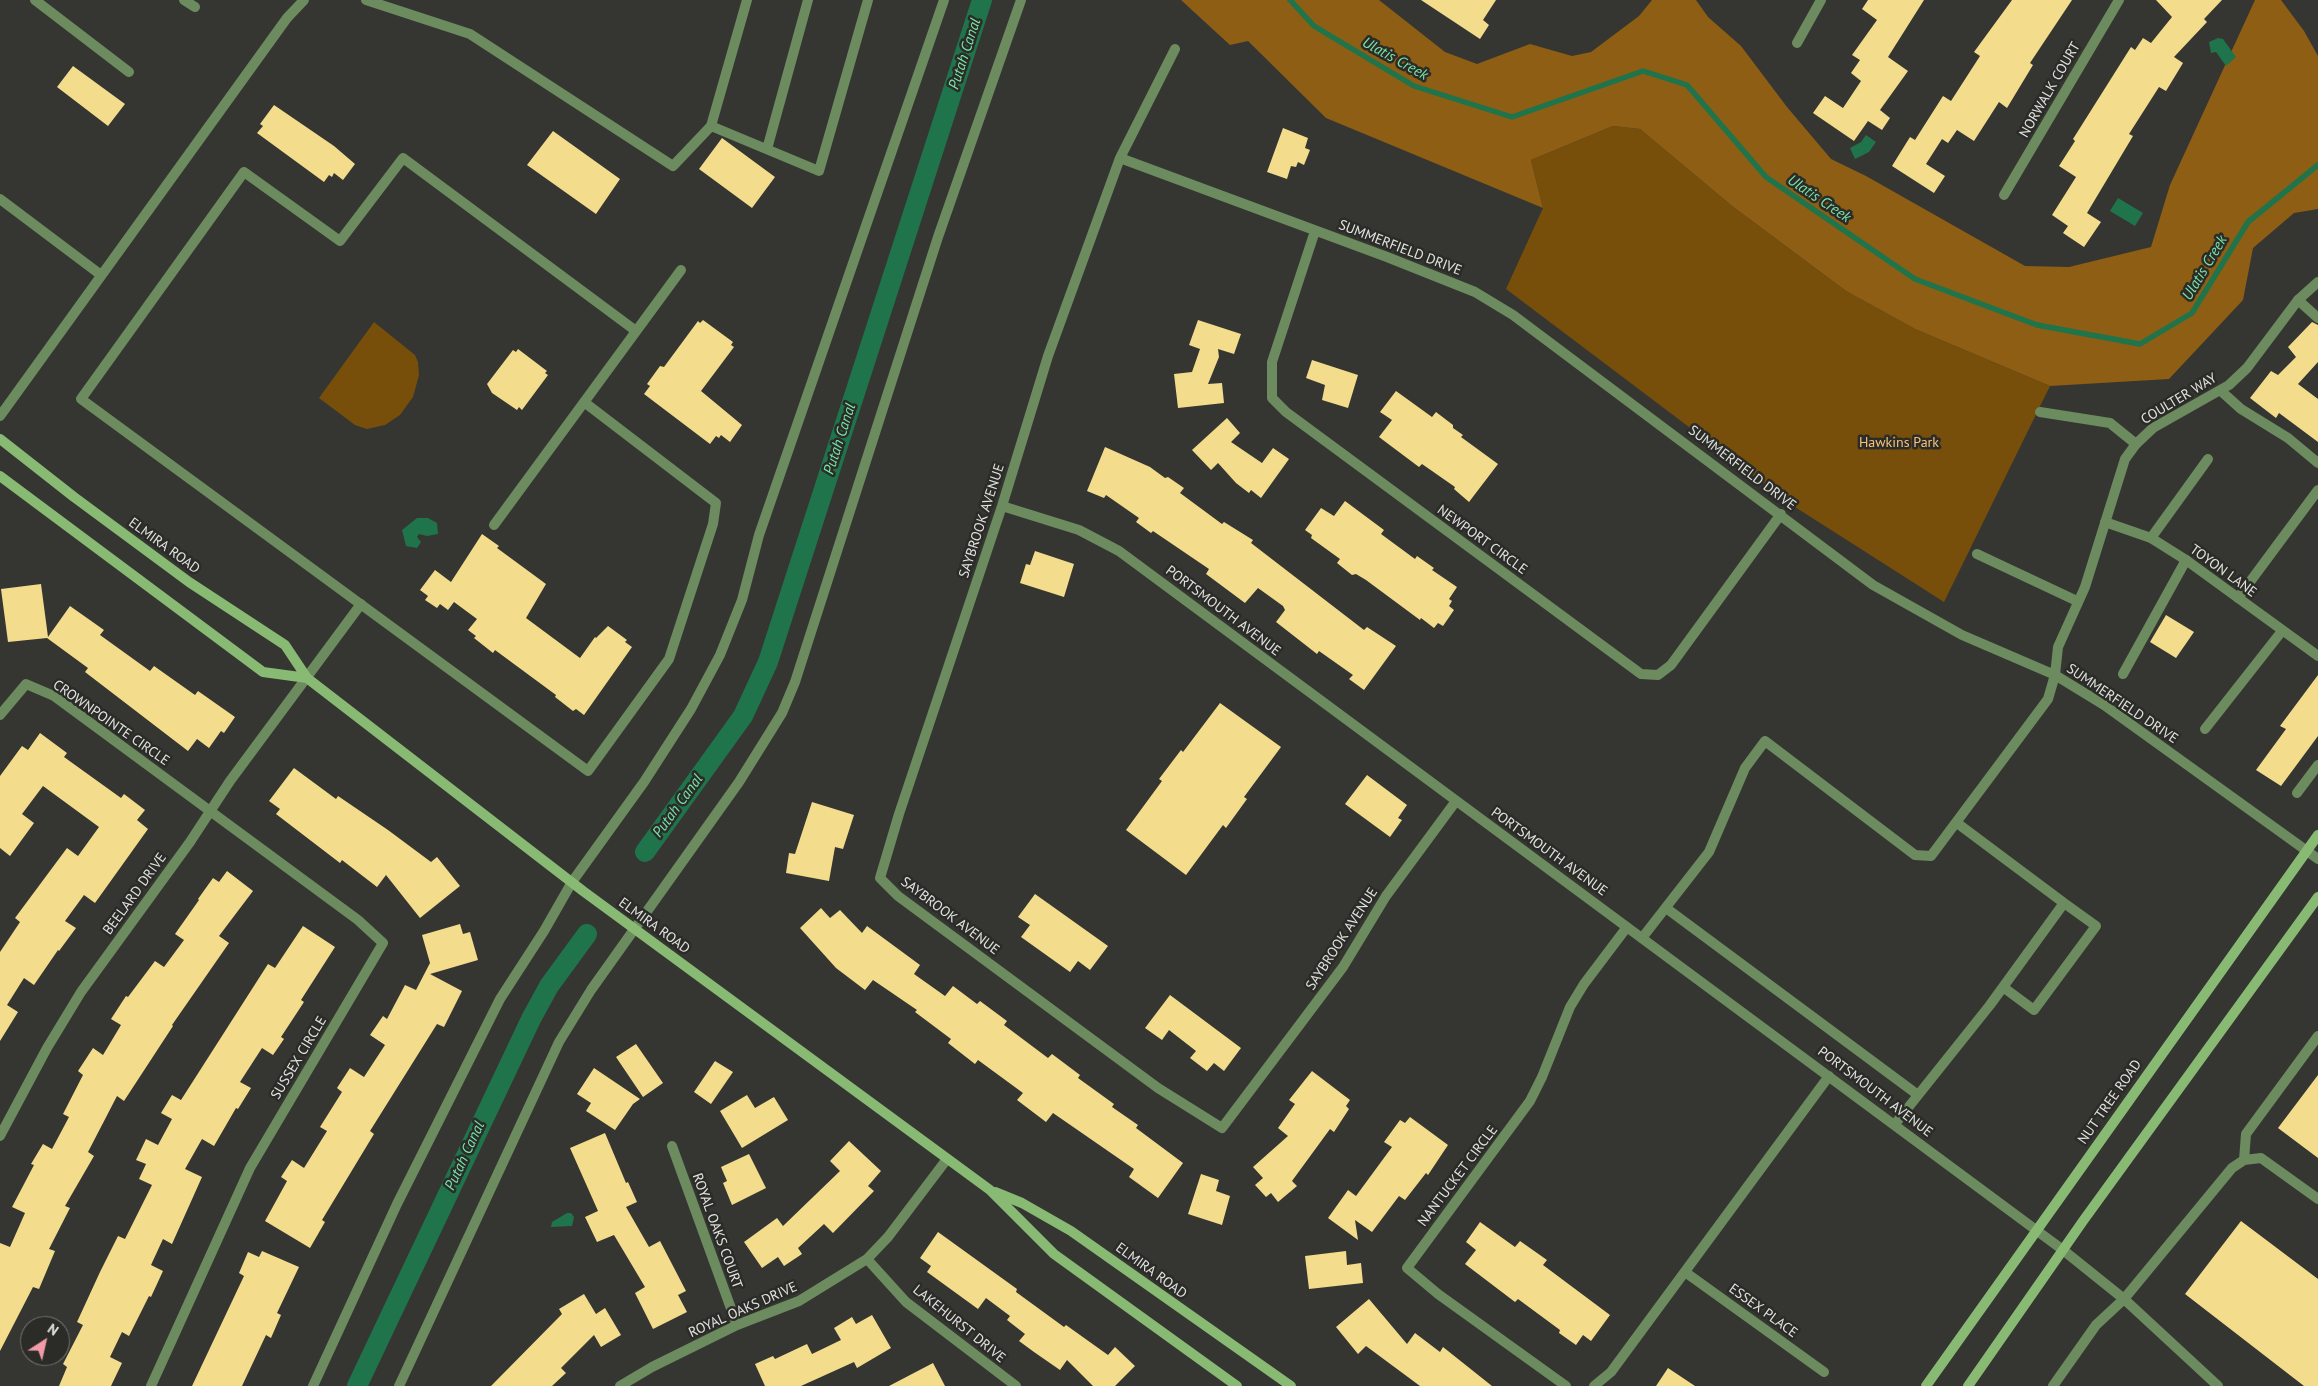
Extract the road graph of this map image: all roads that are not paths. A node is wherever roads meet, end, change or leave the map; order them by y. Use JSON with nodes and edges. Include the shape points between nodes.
{"nodes":[{"id":1,"x":35,"y":0,"type":"edge"},
{"id":2,"x":184,"y":0,"type":"edge"},
{"id":3,"x":304,"y":0,"type":"edge"},
{"id":4,"x":366,"y":0,"type":"edge"},
{"id":5,"x":747,"y":0,"type":"edge"},
{"id":6,"x":808,"y":0,"type":"edge"},
{"id":7,"x":868,"y":0,"type":"edge"},
{"id":8,"x":944,"y":0,"type":"edge"},
{"id":9,"x":1021,"y":0,"type":"edge"},
{"id":10,"x":1821,"y":0,"type":"edge"},
{"id":11,"x":2120,"y":0,"type":"edge"},
{"id":12,"x":195,"y":8,"type":"dead end"},
{"id":13,"x":1797,"y":43,"type":"dead end"},
{"id":14,"x":1175,"y":49,"type":"dead end"},
{"id":15,"x":129,"y":72,"type":"dead end"},
{"id":16,"x":711,"y":126,"type":"junction"},
{"id":17,"x":767,"y":149,"type":"junction"},
{"id":18,"x":1120,"y":158,"type":"junction"},
{"id":19,"x":2004,"y":195,"type":"dead end"},
{"id":20,"x":0,"y":199,"type":"edge"},
{"id":21,"x":1315,"y":231,"type":"junction"},
{"id":22,"x":681,"y":270,"type":"dead end"},
{"id":23,"x":101,"y":275,"type":"junction"},
{"id":24,"x":2318,"y":282,"type":"edge"},
{"id":25,"x":2298,"y":300,"type":"junction"},
{"id":26,"x":2318,"y":318,"type":"edge"},
{"id":27,"x":636,"y":331,"type":"junction"},
{"id":28,"x":2221,"y":391,"type":"junction"},
{"id":29,"x":584,"y":402,"type":"junction"},
{"id":30,"x":2040,"y":412,"type":"dead end"},
{"id":31,"x":0,"y":416,"type":"edge"},
{"id":32,"x":0,"y":439,"type":"edge"},
{"id":33,"x":2136,"y":444,"type":"junction"},
{"id":34,"x":2208,"y":460,"type":"dead end"},
{"id":35,"x":2318,"y":463,"type":"edge"},
{"id":36,"x":0,"y":476,"type":"edge"},
{"id":37,"x":2318,"y":490,"type":"edge"},
{"id":38,"x":1002,"y":506,"type":"junction"},
{"id":39,"x":1781,"y":514,"type":"junction"},
{"id":40,"x":2105,"y":522,"type":"junction"},
{"id":41,"x":494,"y":525,"type":"dead end"},
{"id":42,"x":2151,"y":538,"type":"junction"},
{"id":43,"x":1977,"y":554,"type":"dead end"},
{"id":44,"x":2186,"y":560,"type":"junction"},
{"id":45,"x":2238,"y":598,"type":"junction"},
{"id":46,"x":2078,"y":602,"type":"junction"},
{"id":47,"x":361,"y":604,"type":"junction"},
{"id":48,"x":2282,"y":631,"type":"junction"},
{"id":49,"x":2318,"y":656,"type":"edge"},
{"id":50,"x":2123,"y":674,"type":"dead end"},
{"id":51,"x":2055,"y":675,"type":"junction"},
{"id":52,"x":307,"y":678,"type":"junction"},
{"id":53,"x":0,"y":715,"type":"edge"},
{"id":54,"x":2204,"y":729,"type":"dead end"},
{"id":55,"x":2318,"y":765,"type":"edge"},
{"id":56,"x":2297,"y":793,"type":"dead end"},
{"id":57,"x":1456,"y":801,"type":"junction"},
{"id":58,"x":211,"y":812,"type":"junction"},
{"id":59,"x":1957,"y":823,"type":"junction"},
{"id":60,"x":2318,"y":836,"type":"edge"},
{"id":61,"x":2307,"y":850,"type":"junction"},
{"id":62,"x":2318,"y":859,"type":"edge"},
{"id":63,"x":572,"y":882,"type":"junction"},
{"id":64,"x":2318,"y":896,"type":"edge"},
{"id":65,"x":2064,"y":903,"type":"junction"},
{"id":66,"x":1666,"y":908,"type":"junction"},
{"id":67,"x":1627,"y":927,"type":"junction"},
{"id":68,"x":634,"y":928,"type":"junction"},
{"id":69,"x":1642,"y":938,"type":"junction"},
{"id":70,"x":2003,"y":987,"type":"junction"},
{"id":71,"x":2318,"y":1036,"type":"edge"},
{"id":72,"x":1829,"y":1076,"type":"junction"},
{"id":73,"x":1918,"y":1095,"type":"junction"},
{"id":74,"x":1895,"y":1124,"type":"junction"},
{"id":75,"x":0,"y":1136,"type":"edge"},
{"id":76,"x":672,"y":1146,"type":"dead end"},
{"id":77,"x":947,"y":1159,"type":"junction"},
{"id":78,"x":2244,"y":1160,"type":"junction"},
{"id":79,"x":990,"y":1190,"type":"junction"},
{"id":80,"x":2318,"y":1199,"type":"edge"},
{"id":81,"x":2037,"y":1230,"type":"junction"},
{"id":82,"x":2063,"y":1250,"type":"junction"},
{"id":83,"x":867,"y":1259,"type":"junction"},
{"id":84,"x":1685,"y":1272,"type":"junction"},
{"id":85,"x":2124,"y":1299,"type":"junction"},
{"id":86,"x":737,"y":1325,"type":"junction"},
{"id":87,"x":1824,"y":1372,"type":"dead end"},
{"id":88,"x":151,"y":1386,"type":"edge"},
{"id":89,"x":313,"y":1386,"type":"edge"},
{"id":90,"x":399,"y":1386,"type":"edge"},
{"id":91,"x":620,"y":1386,"type":"edge"},
{"id":92,"x":1016,"y":1386,"type":"edge"},
{"id":93,"x":1237,"y":1386,"type":"edge"},
{"id":94,"x":1291,"y":1386,"type":"edge"},
{"id":95,"x":1566,"y":1386,"type":"edge"},
{"id":96,"x":1594,"y":1386,"type":"edge"},
{"id":97,"x":1926,"y":1386,"type":"edge"},
{"id":98,"x":1968,"y":1386,"type":"edge"},
{"id":99,"x":2053,"y":1386,"type":"edge"},
{"id":100,"x":2218,"y":1386,"type":"edge"}],
"edges":[{"from":1,"to":15,"type":"street"},
{"from":2,"to":12,"type":"street"},
{"from":3,"to":23,"type":"street"},
{"from":4,"to":16,"type":"street","via":[[470,34],[673,166]]},
{"from":5,"to":16,"type":"street"},
{"from":6,"to":17,"type":"street"},
{"from":7,"to":17,"type":"street","via":[[819,171]]},
{"from":8,"to":63,"type":"street","via":[[759,535],[742,600],[720,655],[686,717],[644,782]]},
{"from":9,"to":68,"type":"street","via":[[938,236],[796,682],[782,714],[748,768]]},
{"from":10,"to":13,"type":"street"},
{"from":11,"to":19,"type":"street","name":"NORWALK COURT"},
{"from":14,"to":18,"type":"street","name":"SAYBROOK AVENUE"},
{"from":16,"to":17,"type":"street"},
{"from":18,"to":21,"type":"street","name":"SUMMERFIELD DRIVE"},
{"from":18,"to":38,"type":"street","name":"SAYBROOK AVENUE","via":[[1048,356]]},
{"from":20,"to":23,"type":"street"},
{"from":21,"to":39,"type":"street","name":"SUMMERFIELD DRIVE","via":[[1444,278],[1513,315]]},
{"from":21,"to":39,"type":"street","name":"NEWPORT CIRCLE","via":[[1272,362],[1272,398],[1286,412],[1641,674],[1658,675],[1671,665]]},
{"from":22,"to":27,"type":"street"},
{"from":23,"to":31,"type":"street"},
{"from":24,"to":25,"type":"street","name":"COULTER WAY"},
{"from":25,"to":26,"type":"street"},
{"from":25,"to":28,"type":"street","name":"COULTER WAY","via":[[2247,368]]},
{"from":27,"to":29,"type":"street"},
{"from":27,"to":47,"type":"street","via":[[403,158],[340,241],[244,172],[81,399]]},
{"from":28,"to":33,"type":"street","name":"COULTER WAY","via":[[2152,428]]},
{"from":28,"to":35,"type":"street"},
{"from":29,"to":41,"type":"street"},
{"from":29,"to":47,"type":"street","via":[[716,502],[713,524],[669,659],[588,771]]},
{"from":30,"to":33,"type":"street","via":[[2110,423]]},
{"from":32,"to":52,"type":"main road","name":"ELMIRA ROAD","via":[[189,582],[285,646]]},
{"from":33,"to":40,"type":"street","name":"COULTER WAY","via":[[2125,459]]},
{"from":34,"to":42,"type":"street"},
{"from":36,"to":52,"type":"main road","name":"ELMIRA ROAD","via":[[263,672]]},
{"from":37,"to":45,"type":"street"},
{"from":38,"to":57,"type":"street","name":"PORTSMOUTH AVENUE","via":[[1079,530],[1119,551]]},
{"from":38,"to":57,"type":"street","name":"SAYBROOK AVENUE","via":[[880,878],[898,896],[1185,1106],[1222,1128],[1343,967],[1386,896]]},
{"from":39,"to":51,"type":"street","name":"SUMMERFIELD DRIVE","via":[[1873,584],[1908,606],[1962,635]]},
{"from":40,"to":42,"type":"street","name":"TOYON LANE"},
{"from":40,"to":46,"type":"street","name":"COULTER WAY"},
{"from":42,"to":44,"type":"street","name":"TOYON LANE"},
{"from":43,"to":46,"type":"street"},
{"from":44,"to":45,"type":"street","name":"TOYON LANE"},
{"from":44,"to":50,"type":"street"},
{"from":45,"to":48,"type":"street","name":"TOYON LANE"},
{"from":46,"to":51,"type":"street","name":"COULTER WAY","via":[[2058,646]]},
{"from":47,"to":52,"type":"street","name":"BEELARD DRIVE"},
{"from":48,"to":49,"type":"street","name":"TOYON LANE"},
{"from":48,"to":54,"type":"street"},
{"from":51,"to":59,"type":"street","name":"COULTER WAY","via":[[2048,699]]},
{"from":51,"to":61,"type":"street","name":"SUMMERFIELD DRIVE","via":[[2104,705]]},
{"from":52,"to":58,"type":"street","name":"BEELARD DRIVE","via":[[230,781]]},
{"from":52,"to":63,"type":"main road","name":"ELMIRA ROAD"},
{"from":53,"to":58,"type":"street","name":"CROWNPOINTE CIRCLE","via":[[26,684],[54,696]]},
{"from":55,"to":56,"type":"street"},
{"from":57,"to":67,"type":"street","name":"PORTSMOUTH AVENUE"},
{"from":58,"to":75,"type":"street","name":"BEELARD DRIVE","via":[[81,992]]},
{"from":58,"to":88,"type":"street","name":"SUSSEX CIRCLE","via":[[358,920],[383,943],[250,1168]]},
{"from":59,"to":65,"type":"street"},
{"from":59,"to":66,"type":"street","name":"COULTER WAY","via":[[1931,856],[1915,855],[1765,741],[1745,768],[1709,852]]},
{"from":60,"to":61,"type":"main road","name":"NUT TREE ROAD"},
{"from":61,"to":62,"type":"street","name":"SUMMERFIELD DRIVE"},
{"from":61,"to":81,"type":"main road","name":"NUT TREE ROAD"},
{"from":63,"to":68,"type":"main road","name":"ELMIRA ROAD"},
{"from":63,"to":89,"type":"street","via":[[500,999],[397,1204]]},
{"from":64,"to":82,"type":"main road"},
{"from":65,"to":70,"type":"street"},
{"from":65,"to":70,"type":"street","via":[[2096,926],[2034,1010]]},
{"from":66,"to":69,"type":"street"},
{"from":66,"to":73,"type":"street"},
{"from":67,"to":69,"type":"street","name":"PORTSMOUTH AVENUE"},
{"from":67,"to":95,"type":"street","name":"NANTUCKET CIRCLE","via":[[1570,1007],[1530,1101],[1407,1268]]},
{"from":68,"to":77,"type":"main road","name":"ELMIRA ROAD"},
{"from":68,"to":90,"type":"street","via":[[590,990],[559,1042]]},
{"from":69,"to":72,"type":"street","name":"PORTSMOUTH AVENUE"},
{"from":70,"to":73,"type":"street"},
{"from":71,"to":78,"type":"street","via":[[2246,1134]]},
{"from":72,"to":74,"type":"street","name":"PORTSMOUTH AVENUE"},
{"from":72,"to":84,"type":"street"},
{"from":73,"to":74,"type":"street"},
{"from":74,"to":81,"type":"street","name":"PORTSMOUTH AVENUE"},
{"from":76,"to":86,"type":"street","name":"ROYAL OAKS COURT"},
{"from":77,"to":79,"type":"main road","name":"ELMIRA ROAD"},
{"from":77,"to":83,"type":"street","name":"ROYAL OAKS DRIVE","via":[[888,1237]]},
{"from":78,"to":80,"type":"street","via":[[2261,1158]]},
{"from":78,"to":85,"type":"street","via":[[2232,1168]]},
{"from":79,"to":93,"type":"main road","name":"ELMIRA ROAD","via":[[1054,1254]]},
{"from":79,"to":94,"type":"main road","name":"ELMIRA ROAD","via":[[1022,1203],[1071,1231]]},
{"from":81,"to":82,"type":"street","name":"PORTSMOUTH AVENUE"},
{"from":81,"to":97,"type":"main road","name":"NUT TREE ROAD"},
{"from":82,"to":85,"type":"street","name":"PORTSMOUTH AVENUE"},
{"from":82,"to":98,"type":"main road"},
{"from":83,"to":86,"type":"street","name":"ROYAL OAKS DRIVE","via":[[799,1301]]},
{"from":83,"to":92,"type":"street","name":"LAKEHURST DRIVE","via":[[906,1302]]},
{"from":84,"to":87,"type":"street","name":"ESSEX PLACE"},
{"from":84,"to":96,"type":"street","via":[[1610,1372]]},
{"from":85,"to":99,"type":"street","via":[[2096,1325]]},
{"from":85,"to":100,"type":"street","name":"PORTSMOUTH AVENUE"},
{"from":86,"to":91,"type":"street","name":"ROYAL OAKS DRIVE"}]}
